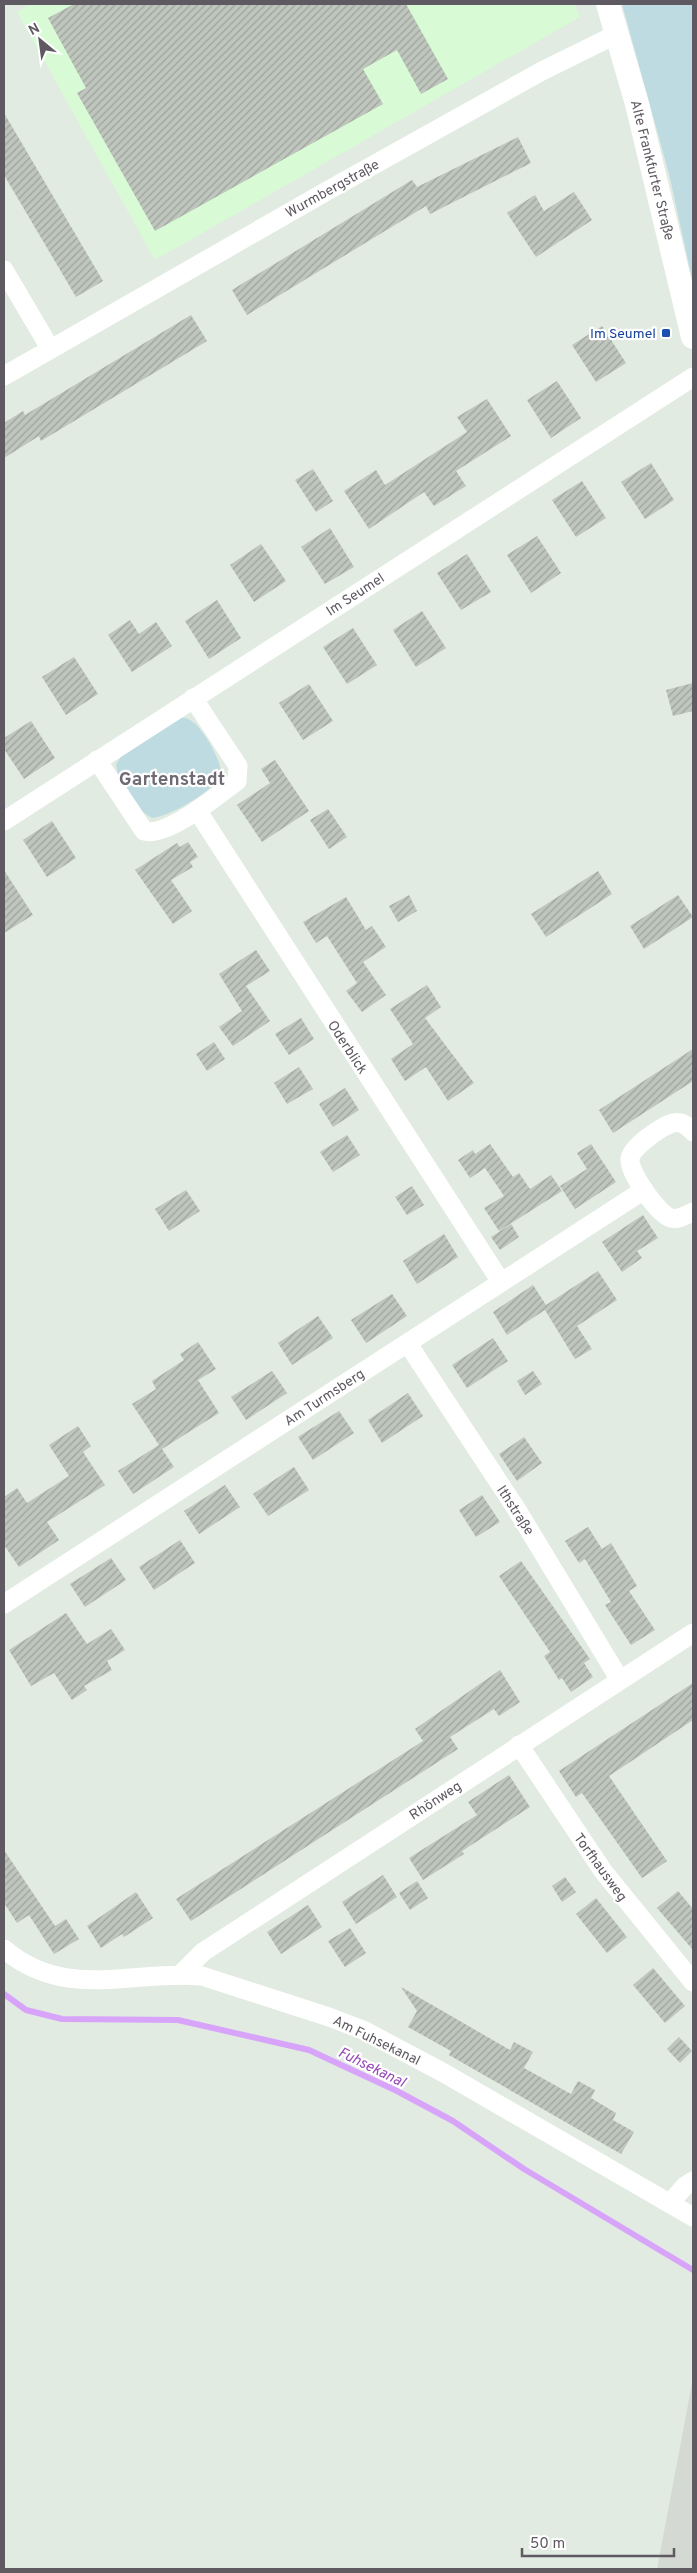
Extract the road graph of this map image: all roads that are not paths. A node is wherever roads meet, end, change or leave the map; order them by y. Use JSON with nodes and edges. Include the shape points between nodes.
{"nodes":[{"id":1,"x":608,"y":4,"type":"edge"},
{"id":2,"x":617,"y":34,"type":"junction"},
{"id":3,"x":4,"y":270,"type":"edge"},
{"id":4,"x":693,"y":337,"type":"edge"},
{"id":5,"x":50,"y":348,"type":"junction"},
{"id":6,"x":4,"y":376,"type":"edge"},
{"id":7,"x":693,"y":377,"type":"edge"},
{"id":8,"x":193,"y":698,"type":"junction"},
{"id":9,"x":97,"y":760,"type":"junction"},
{"id":10,"x":196,"y":810,"type":"junction"},
{"id":11,"x":4,"y":821,"type":"edge"},
{"id":12,"x":693,"y":1132,"type":"edge"},
{"id":13,"x":644,"y":1190,"type":"junction"},
{"id":14,"x":693,"y":1212,"type":"edge"},
{"id":15,"x":501,"y":1282,"type":"junction"},
{"id":16,"x":408,"y":1344,"type":"junction"},
{"id":17,"x":4,"y":1604,"type":"edge"},
{"id":18,"x":693,"y":1632,"type":"edge"},
{"id":19,"x":620,"y":1680,"type":"junction"},
{"id":20,"x":518,"y":1746,"type":"junction"},
{"id":21,"x":4,"y":1949,"type":"edge"},
{"id":22,"x":181,"y":1974,"type":"junction"},
{"id":23,"x":693,"y":1982,"type":"edge"},
{"id":24,"x":693,"y":2181,"type":"edge"},
{"id":25,"x":670,"y":2203,"type":"junction"},
{"id":26,"x":693,"y":2217,"type":"edge"}],
"edges":[{"from":1,"to":2,"type":"street","name":"Alte Frankfurter Straße"},
{"from":2,"to":4,"type":"street","name":"Alte Frankfurter Straße"},
{"from":2,"to":5,"type":"street","name":"Wurmbergstraße","via":[[368,168]]},
{"from":3,"to":5,"type":"street"},
{"from":5,"to":6,"type":"street","name":"Wurmbergstraße"},
{"from":7,"to":8,"type":"street","name":"Im Seumel"},
{"from":8,"to":9,"type":"street","name":"Im Seumel"},
{"from":8,"to":10,"type":"street","via":[[238,766],[239,773],[237,781]]},
{"from":9,"to":10,"type":"street","via":[[144,831],[160,831]]},
{"from":9,"to":11,"type":"street","name":"Im Seumel"},
{"from":10,"to":15,"type":"street","name":"Oderblick"},
{"from":12,"to":13,"type":"street","via":[[682,1123],[674,1123],[634,1150],[630,1159],[632,1168]]},
{"from":13,"to":14,"type":"street","via":[[669,1217],[678,1219]]},
{"from":13,"to":15,"type":"street","name":"Am Turmsberg"},
{"from":15,"to":16,"type":"street","name":"Am Turmsberg"},
{"from":16,"to":17,"type":"street","name":"Am Turmsberg"},
{"from":16,"to":19,"type":"street","name":"Ithstraße","via":[[516,1510]]},
{"from":18,"to":19,"type":"street","name":"Rhönweg"},
{"from":19,"to":20,"type":"street","name":"Rhönweg"},
{"from":20,"to":22,"type":"street","name":"Rhönweg","via":[[203,1952]]},
{"from":20,"to":23,"type":"street","name":"Torfhausweg","via":[[603,1871]]},
{"from":21,"to":22,"type":"street","name":"Am Fuhsekanal","via":[[35,1971],[62,1979]]},
{"from":22,"to":25,"type":"street","name":"Am Fuhsekanal","via":[[202,1976],[363,2030]]},
{"from":24,"to":25,"type":"street"},
{"from":25,"to":26,"type":"street","name":"Am Fuhsekanal"}]}
